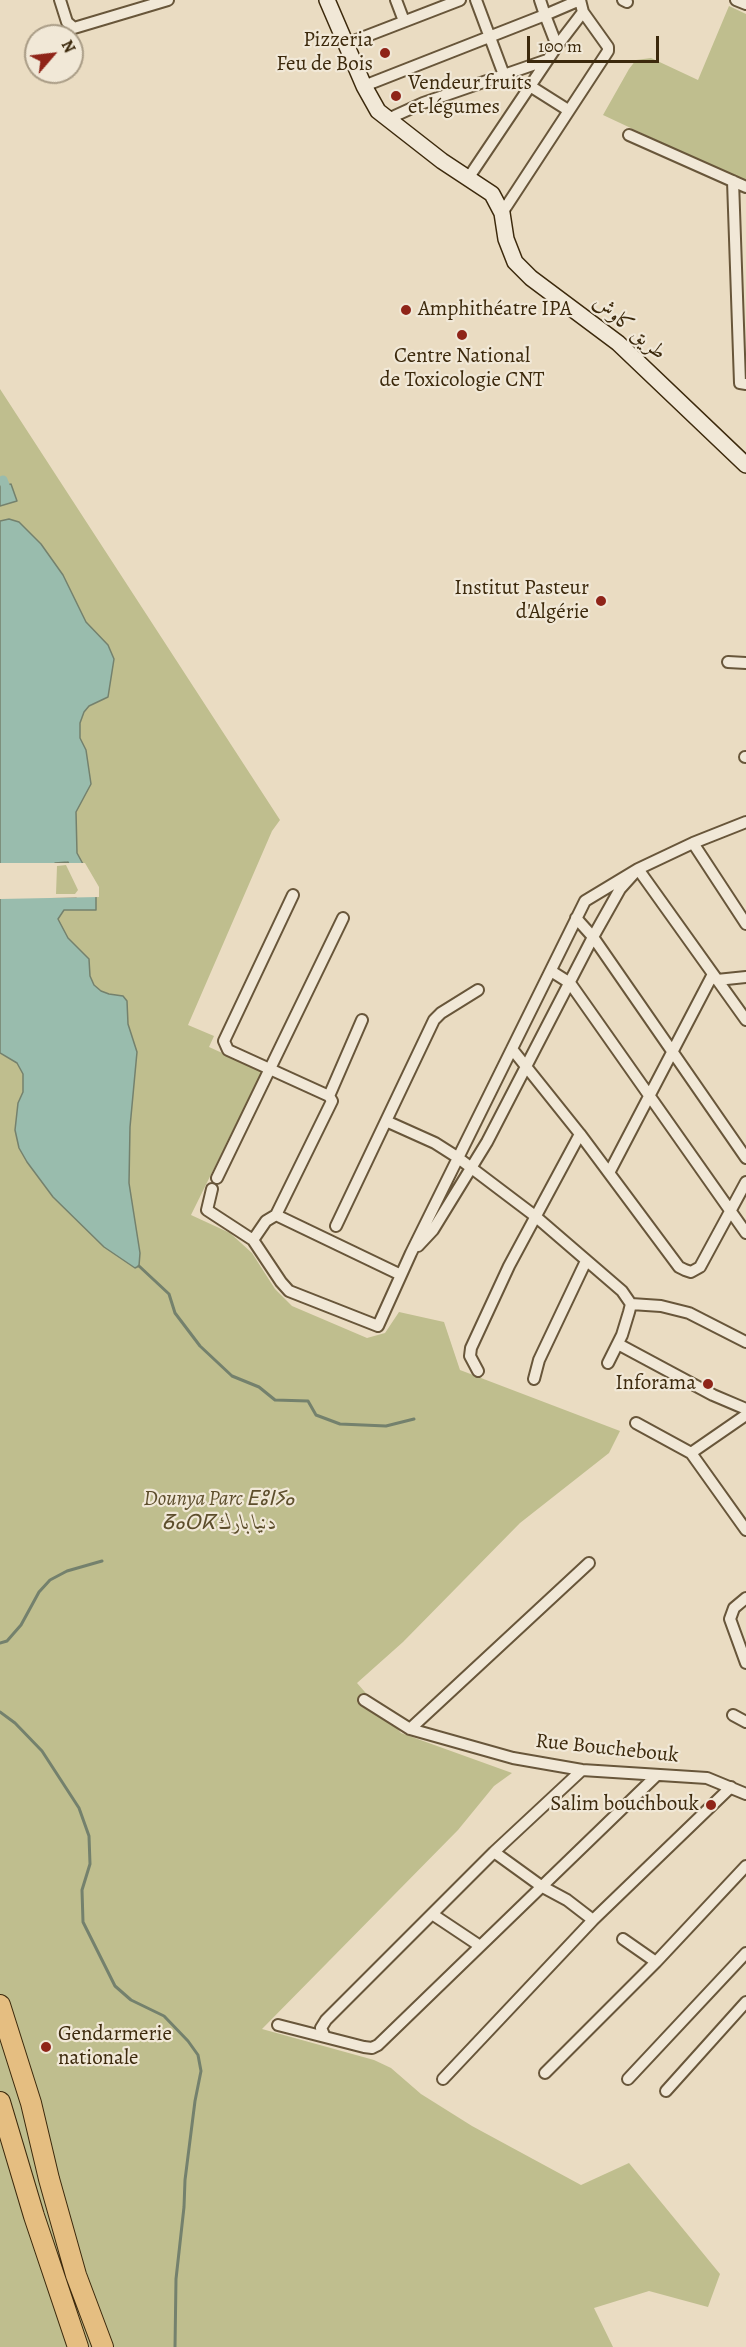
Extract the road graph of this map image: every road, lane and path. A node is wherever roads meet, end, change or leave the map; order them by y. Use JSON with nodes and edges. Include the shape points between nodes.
{"nodes":[{"id":1,"x":60,"y":0,"type":"edge"},
{"id":2,"x":168,"y":0,"type":"edge"},
{"id":3,"x":396,"y":0,"type":"edge"},
{"id":4,"x":460,"y":0,"type":"edge"},
{"id":5,"x":476,"y":0,"type":"edge"},
{"id":6,"x":540,"y":0,"type":"edge"},
{"id":7,"x":580,"y":0,"type":"edge"},
{"id":8,"x":736,"y":0,"type":"edge"},
{"id":9,"x":329,"y":1,"type":"edge"},
{"id":10,"x":746,"y":4,"type":"edge"},
{"id":11,"x":583,"y":12,"type":"junction"},
{"id":12,"x":546,"y":15,"type":"junction"},
{"id":13,"x":404,"y":21,"type":"junction"},
{"id":14,"x":490,"y":36,"type":"junction"},
{"id":15,"x":346,"y":44,"type":"junction"},
{"id":16,"x":557,"y":46,"type":"junction"},
{"id":17,"x":548,"y":60,"type":"junction"},
{"id":18,"x":504,"y":75,"type":"junction"},
{"id":19,"x":364,"y":86,"type":"junction"},
{"id":20,"x":530,"y":86,"type":"junction"},
{"id":21,"x":568,"y":110,"type":"junction"},
{"id":22,"x":388,"y":119,"type":"junction"},
{"id":23,"x":629,"y":135,"type":"dead end"},
{"id":24,"x":469,"y":177,"type":"junction"},
{"id":25,"x":733,"y":181,"type":"junction"},
{"id":26,"x":746,"y":187,"type":"edge"},
{"id":27,"x":502,"y":213,"type":"junction"},
{"id":28,"x":746,"y":384,"type":"edge"},
{"id":29,"x":746,"y":465,"type":"edge"},
{"id":30,"x":728,"y":662,"type":"dead end"},
{"id":31,"x":746,"y":663,"type":"edge"},
{"id":32,"x":746,"y":822,"type":"edge"},
{"id":33,"x":693,"y":843,"type":"junction"},
{"id":34,"x":638,"y":869,"type":"junction"},
{"id":35,"x":293,"y":895,"type":"dead end"},
{"id":36,"x":343,"y":918,"type":"dead end"},
{"id":37,"x":576,"y":918,"type":"junction"},
{"id":38,"x":746,"y":924,"type":"edge"},
{"id":39,"x":593,"y":937,"type":"junction"},
{"id":40,"x":551,"y":971,"type":"junction"},
{"id":41,"x":715,"y":977,"type":"junction"},
{"id":42,"x":746,"y":977,"type":"edge"},
{"id":43,"x":570,"y":983,"type":"junction"},
{"id":44,"x":478,"y":990,"type":"dead end"},
{"id":45,"x":362,"y":1020,"type":"dead end"},
{"id":46,"x":746,"y":1020,"type":"edge"},
{"id":47,"x":512,"y":1049,"type":"junction"},
{"id":48,"x":672,"y":1051,"type":"junction"},
{"id":49,"x":527,"y":1067,"type":"junction"},
{"id":50,"x":270,"y":1069,"type":"junction"},
{"id":51,"x":650,"y":1095,"type":"junction"},
{"id":52,"x":329,"y":1096,"type":"junction"},
{"id":53,"x":386,"y":1121,"type":"junction"},
{"id":54,"x":580,"y":1134,"type":"junction"},
{"id":55,"x":458,"y":1157,"type":"junction"},
{"id":56,"x":746,"y":1158,"type":"edge"},
{"id":57,"x":470,"y":1169,"type":"junction"},
{"id":58,"x":609,"y":1173,"type":"junction"},
{"id":59,"x":218,"y":1178,"type":"dead end"},
{"id":60,"x":746,"y":1182,"type":"edge"},
{"id":61,"x":212,"y":1189,"type":"dead end"},
{"id":62,"x":731,"y":1211,"type":"junction"},
{"id":63,"x":276,"y":1215,"type":"junction"},
{"id":64,"x":535,"y":1216,"type":"junction"},
{"id":65,"x":336,"y":1226,"type":"dead end"},
{"id":66,"x":746,"y":1233,"type":"edge"},
{"id":67,"x":253,"y":1240,"type":"junction"},
{"id":68,"x":411,"y":1252,"type":"junction"},
{"id":69,"x":586,"y":1261,"type":"junction"},
{"id":70,"x":401,"y":1275,"type":"junction"},
{"id":71,"x":631,"y":1304,"type":"junction"},
{"id":72,"x":746,"y":1342,"type":"edge"},
{"id":73,"x":618,"y":1344,"type":"junction"},
{"id":74,"x":608,"y":1363,"type":"dead end"},
{"id":75,"x":478,"y":1371,"type":"dead end"},
{"id":76,"x":534,"y":1379,"type":"dead end"},
{"id":77,"x":746,"y":1409,"type":"edge"},
{"id":78,"x":746,"y":1415,"type":"edge"},
{"id":79,"x":636,"y":1423,"type":"dead end"},
{"id":80,"x":691,"y":1454,"type":"junction"},
{"id":81,"x":746,"y":1530,"type":"edge"},
{"id":82,"x":589,"y":1563,"type":"dead end"},
{"id":83,"x":746,"y":1598,"type":"edge"},
{"id":84,"x":746,"y":1663,"type":"edge"},
{"id":85,"x":364,"y":1700,"type":"dead end"},
{"id":86,"x":733,"y":1715,"type":"dead end"},
{"id":87,"x":746,"y":1722,"type":"edge"},
{"id":88,"x":410,"y":1729,"type":"junction"},
{"id":89,"x":582,"y":1770,"type":"junction"},
{"id":90,"x":656,"y":1776,"type":"junction"},
{"id":91,"x":731,"y":1787,"type":"junction"},
{"id":92,"x":746,"y":1794,"type":"edge"},
{"id":93,"x":494,"y":1852,"type":"junction"},
{"id":94,"x":746,"y":1866,"type":"edge"},
{"id":95,"x":541,"y":1886,"type":"junction"},
{"id":96,"x":432,"y":1914,"type":"junction"},
{"id":97,"x":593,"y":1920,"type":"junction"},
{"id":98,"x":623,"y":1939,"type":"dead end"},
{"id":99,"x":480,"y":1946,"type":"junction"},
{"id":100,"x":746,"y":1953,"type":"edge"},
{"id":101,"x":656,"y":1962,"type":"junction"},
{"id":102,"x":746,"y":2002,"type":"edge"},
{"id":103,"x":0,"y":2005,"type":"edge"},
{"id":104,"x":278,"y":2025,"type":"dead end"},
{"id":105,"x":324,"y":2036,"type":"junction"},
{"id":106,"x":545,"y":2073,"type":"dead end"},
{"id":107,"x":443,"y":2079,"type":"dead end"},
{"id":108,"x":628,"y":2079,"type":"dead end"},
{"id":109,"x":666,"y":2091,"type":"dead end"},
{"id":110,"x":0,"y":2102,"type":"edge"},
{"id":111,"x":75,"y":2342,"type":"edge"},
{"id":112,"x":103,"y":2347,"type":"edge"}],
"edges":[{"from":1,"to":2,"type":"street","via":[[67,22],[74,28]]},
{"from":3,"to":13,"type":"street"},
{"from":4,"to":13,"type":"street"},
{"from":5,"to":14,"type":"street"},
{"from":6,"to":12,"type":"street"},
{"from":7,"to":11,"type":"street"},
{"from":7,"to":12,"type":"street"},
{"from":8,"to":10,"type":"street"},
{"from":9,"to":15,"type":"street","name":"طريق كاوش"},
{"from":11,"to":16,"type":"street"},
{"from":11,"to":21,"type":"street","via":[[608,51]]},
{"from":12,"to":14,"type":"street"},
{"from":12,"to":16,"type":"street"},
{"from":13,"to":15,"type":"street"},
{"from":14,"to":18,"type":"street"},
{"from":14,"to":19,"type":"street"},
{"from":15,"to":19,"type":"street","name":"طريق كاوش"},
{"from":16,"to":17,"type":"street"},
{"from":17,"to":18,"type":"street"},
{"from":17,"to":20,"type":"street"},
{"from":18,"to":22,"type":"street"},
{"from":19,"to":22,"type":"street","name":"طريق كاوش","via":[[378,111]]},
{"from":20,"to":21,"type":"street"},
{"from":20,"to":24,"type":"street"},
{"from":21,"to":27,"type":"street"},
{"from":22,"to":24,"type":"street","name":"طريق كاوش"},
{"from":23,"to":25,"type":"street"},
{"from":24,"to":27,"type":"street","name":"طريق كاوش","via":[[492,194]]},
{"from":25,"to":26,"type":"street"},
{"from":25,"to":28,"type":"street","via":[[740,383]]},
{"from":27,"to":29,"type":"street","name":"طريق كاوش","via":[[515,262],[618,343]]},
{"from":30,"to":31,"type":"street"},
{"from":32,"to":33,"type":"street"},
{"from":33,"to":34,"type":"street"},
{"from":33,"to":38,"type":"street"},
{"from":34,"to":37,"type":"street","via":[[585,901]]},
{"from":34,"to":39,"type":"street","via":[[620,889]]},
{"from":34,"to":41,"type":"street"},
{"from":35,"to":50,"type":"street","via":[[224,1041],[228,1050]]},
{"from":36,"to":50,"type":"street"},
{"from":37,"to":39,"type":"street"},
{"from":37,"to":40,"type":"street"},
{"from":39,"to":43,"type":"street"},
{"from":39,"to":48,"type":"street"},
{"from":40,"to":43,"type":"street"},
{"from":40,"to":47,"type":"street"},
{"from":41,"to":42,"type":"street"},
{"from":41,"to":46,"type":"street"},
{"from":41,"to":48,"type":"street"},
{"from":43,"to":49,"type":"street"},
{"from":43,"to":51,"type":"street"},
{"from":44,"to":53,"type":"street","via":[[434,1020]]},
{"from":45,"to":52,"type":"street"},
{"from":47,"to":49,"type":"street"},
{"from":47,"to":55,"type":"street"},
{"from":48,"to":51,"type":"street"},
{"from":48,"to":56,"type":"street"},
{"from":49,"to":54,"type":"street"},
{"from":49,"to":57,"type":"street"},
{"from":50,"to":52,"type":"street"},
{"from":50,"to":59,"type":"street"},
{"from":51,"to":58,"type":"street"},
{"from":51,"to":62,"type":"street"},
{"from":52,"to":63,"type":"street","via":[[332,1101]]},
{"from":53,"to":55,"type":"street"},
{"from":53,"to":65,"type":"street"},
{"from":54,"to":58,"type":"street"},
{"from":54,"to":64,"type":"street"},
{"from":55,"to":57,"type":"street"},
{"from":55,"to":68,"type":"street"},
{"from":57,"to":64,"type":"street"},
{"from":57,"to":68,"type":"street","via":[[433,1230]]},
{"from":58,"to":62,"type":"street","via":[[679,1267],[691,1272],[700,1267]]},
{"from":60,"to":62,"type":"street"},
{"from":61,"to":67,"type":"street","via":[[207,1210]]},
{"from":62,"to":66,"type":"street"},
{"from":63,"to":67,"type":"street","via":[[266,1221]]},
{"from":63,"to":70,"type":"street"},
{"from":64,"to":69,"type":"street"},
{"from":64,"to":75,"type":"street","via":[[471,1348],[470,1356]]},
{"from":67,"to":70,"type":"street","via":[[289,1291],[375,1326],[380,1323]]},
{"from":68,"to":70,"type":"street"},
{"from":69,"to":71,"type":"street"},
{"from":69,"to":76,"type":"street","via":[[539,1360]]},
{"from":71,"to":72,"type":"street","via":[[682,1311]]},
{"from":71,"to":73,"type":"street"},
{"from":73,"to":74,"type":"street"},
{"from":73,"to":77,"type":"street"},
{"from":78,"to":80,"type":"street"},
{"from":79,"to":80,"type":"street"},
{"from":80,"to":81,"type":"street"},
{"from":82,"to":88,"type":"street"},
{"from":83,"to":84,"type":"street","via":[[734,1608],[730,1619]]},
{"from":85,"to":88,"type":"street","name":"Rue Bouchebouk"},
{"from":86,"to":87,"type":"street"},
{"from":88,"to":89,"type":"street","name":"Rue Bouchebouk","via":[[513,1758]]},
{"from":89,"to":90,"type":"street","name":"Rue Bouchebouk"},
{"from":89,"to":93,"type":"street"},
{"from":90,"to":91,"type":"street","name":"Rue Bouchebouk","via":[[707,1778]]},
{"from":90,"to":95,"type":"street"},
{"from":91,"to":92,"type":"street","name":"Rue Bouchebouk"},
{"from":91,"to":97,"type":"street"},
{"from":93,"to":95,"type":"street"},
{"from":93,"to":96,"type":"street"},
{"from":94,"to":101,"type":"street"},
{"from":95,"to":97,"type":"street"},
{"from":95,"to":99,"type":"street"},
{"from":96,"to":99,"type":"street"},
{"from":96,"to":105,"type":"street","via":[[326,2020],[321,2028]]},
{"from":97,"to":107,"type":"street"},
{"from":98,"to":101,"type":"street"},
{"from":99,"to":105,"type":"street","via":[[378,2045],[364,2047]]},
{"from":100,"to":108,"type":"street"},
{"from":101,"to":106,"type":"street"},
{"from":102,"to":109,"type":"street"},
{"from":103,"to":112,"type":"highway","via":[[31,2103],[76,2274]]},
{"from":104,"to":105,"type":"street"},
{"from":110,"to":111,"type":"highway"}]}
